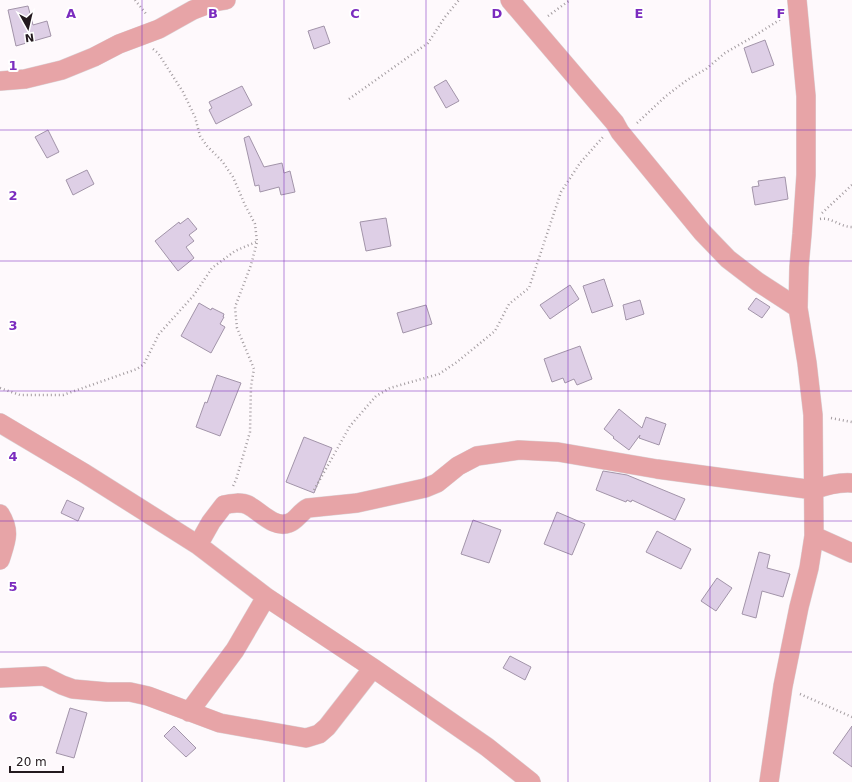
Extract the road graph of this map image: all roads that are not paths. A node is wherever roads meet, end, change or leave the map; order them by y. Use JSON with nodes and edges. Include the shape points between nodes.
{"nodes":[{"id":1,"x":226,"y":0,"type":"edge"},
{"id":2,"x":510,"y":0,"type":"edge"},
{"id":3,"x":797,"y":5,"type":"edge"},
{"id":4,"x":0,"y":81,"type":"edge"},
{"id":5,"x":798,"y":308,"type":"junction"},
{"id":6,"x":0,"y":423,"type":"edge"},
{"id":7,"x":852,"y":483,"type":"edge"},
{"id":8,"x":814,"y":490,"type":"junction"},
{"id":9,"x":0,"y":514,"type":"edge"},
{"id":10,"x":814,"y":536,"type":"junction"},
{"id":11,"x":198,"y":546,"type":"junction"},
{"id":12,"x":852,"y":553,"type":"edge"},
{"id":13,"x":0,"y":560,"type":"edge"},
{"id":14,"x":266,"y":597,"type":"junction"},
{"id":15,"x":373,"y":668,"type":"junction"},
{"id":16,"x":0,"y":678,"type":"edge"},
{"id":17,"x":189,"y":712,"type":"junction"},
{"id":18,"x":531,"y":782,"type":"edge"},
{"id":19,"x":769,"y":782,"type":"edge"}],
"edges":[{"from":1,"to":4,"type":"street","via":[[193,10],[173,22],[62,70],[25,80]]},
{"from":2,"to":5,"type":"street","via":[[702,232],[728,259]]},
{"from":3,"to":5,"type":"street","via":[[806,96],[806,175]]},
{"from":5,"to":8,"type":"street","via":[[813,415]]},
{"from":6,"to":11,"type":"street","via":[[84,472]]},
{"from":7,"to":8,"type":"street","via":[[830,484]]},
{"from":8,"to":10,"type":"street"},
{"from":8,"to":11,"type":"street","via":[[657,469],[558,452],[519,450],[478,456],[425,488],[357,502],[313,507],[302,511],[291,523],[279,524],[247,504],[224,505]]},
{"from":9,"to":13,"type":"street","via":[[8,532]]},
{"from":10,"to":12,"type":"street"},
{"from":10,"to":19,"type":"street","via":[[783,686]]},
{"from":11,"to":14,"type":"street"},
{"from":14,"to":15,"type":"street"},
{"from":14,"to":17,"type":"street","via":[[235,650]]},
{"from":15,"to":17,"type":"street","via":[[327,726],[319,734],[306,738],[220,723]]},
{"from":15,"to":18,"type":"street","via":[[487,747]]},
{"from":16,"to":17,"type":"street","via":[[44,676],[73,689],[130,692],[148,696]]}]}
